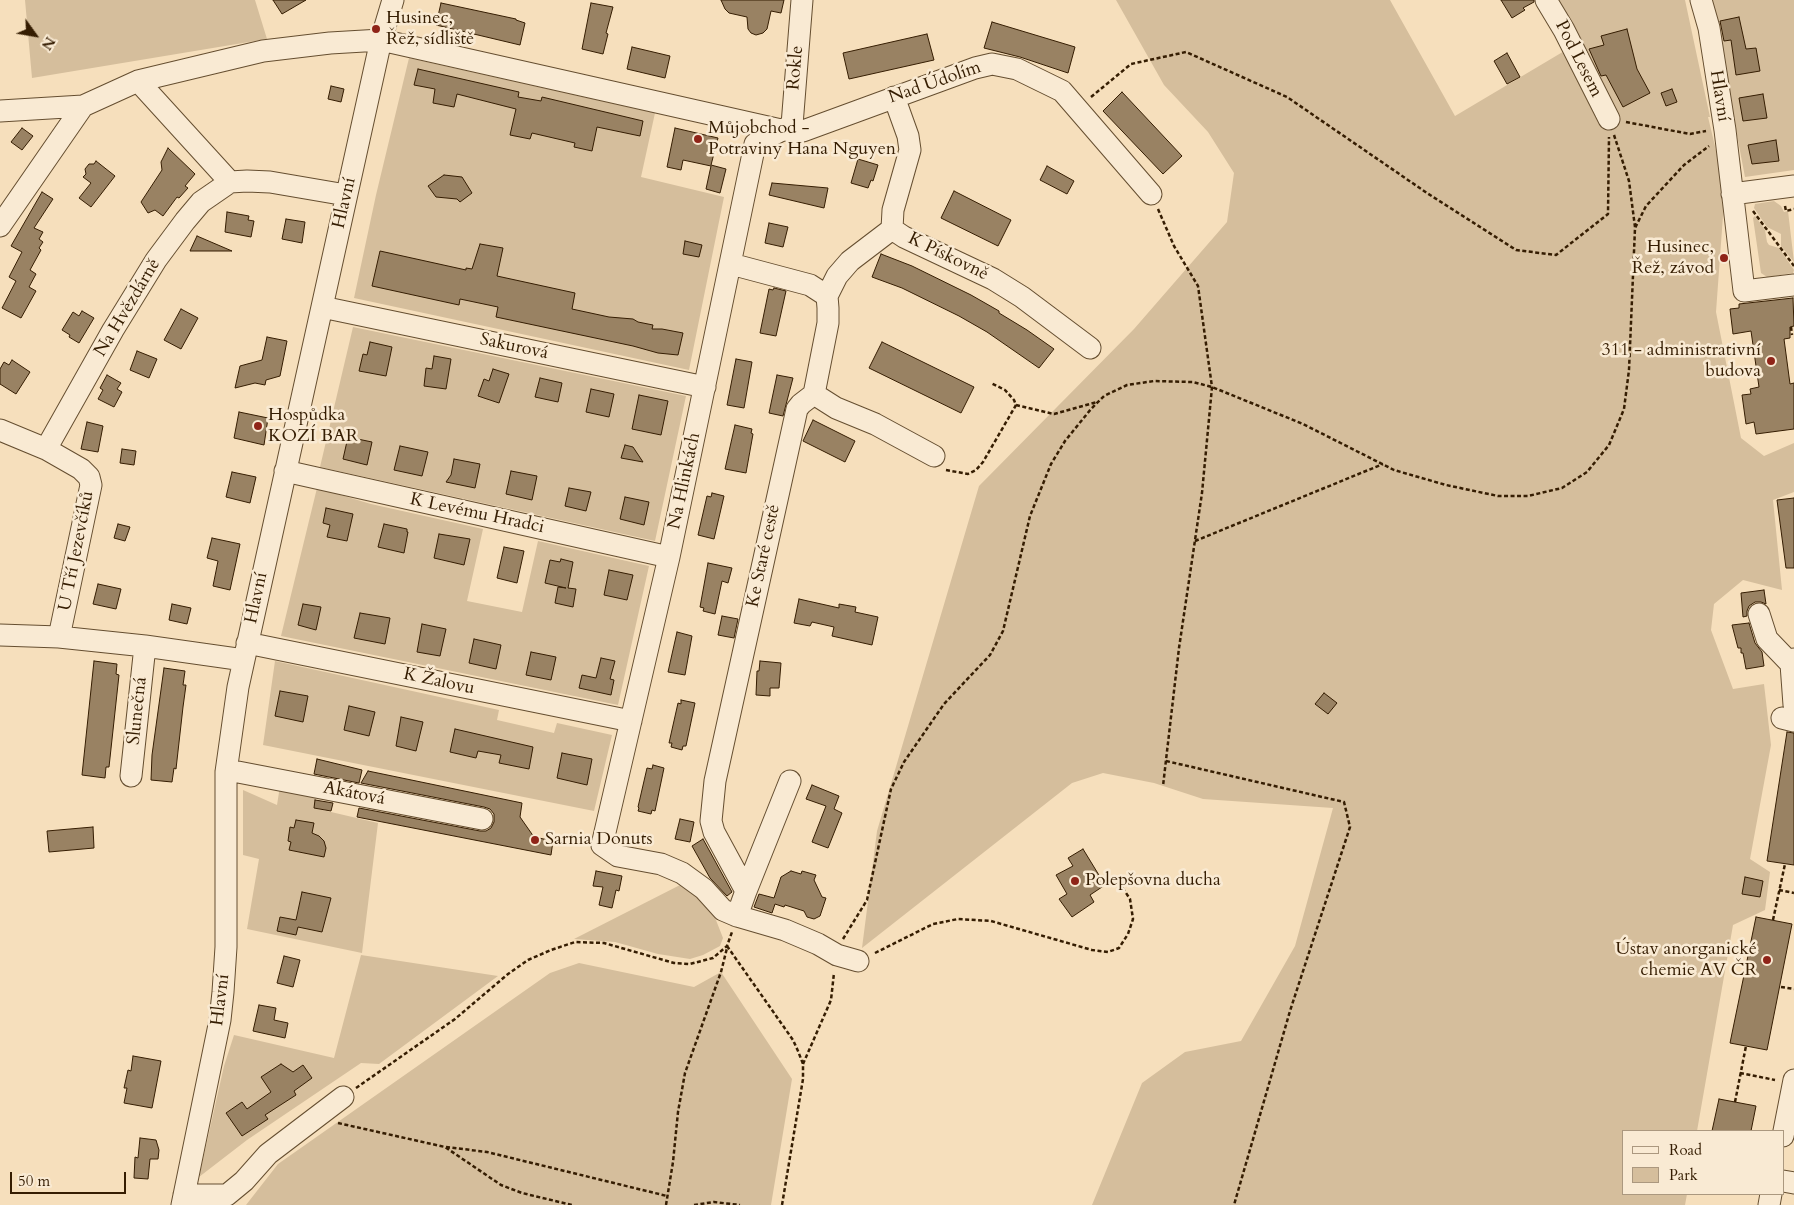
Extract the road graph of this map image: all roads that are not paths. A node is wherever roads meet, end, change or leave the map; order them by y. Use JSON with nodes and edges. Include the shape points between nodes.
{"nodes":[{"id":1,"x":393,"y":0,"type":"edge"},
{"id":2,"x":802,"y":0,"type":"edge"},
{"id":3,"x":1546,"y":0,"type":"edge"},
{"id":4,"x":1701,"y":0,"type":"edge"},
{"id":5,"x":381,"y":40,"type":"junction"},
{"id":6,"x":138,"y":81,"type":"junction"},
{"id":7,"x":894,"y":97,"type":"junction"},
{"id":8,"x":83,"y":106,"type":"junction"},
{"id":9,"x":0,"y":111,"type":"edge"},
{"id":10,"x":1609,"y":119,"type":"road end"},
{"id":11,"x":781,"y":130,"type":"junction"},
{"id":12,"x":230,"y":182,"type":"junction"},
{"id":13,"x":1794,"y":186,"type":"edge"},
{"id":14,"x":1151,"y":194,"type":"road end"},
{"id":15,"x":346,"y":195,"type":"junction"},
{"id":16,"x":1740,"y":199,"type":"junction"},
{"id":17,"x":0,"y":226,"type":"edge"},
{"id":18,"x":892,"y":229,"type":"junction"},
{"id":19,"x":731,"y":264,"type":"junction"},
{"id":20,"x":1794,"y":285,"type":"edge"},
{"id":21,"x":827,"y":296,"type":"junction"},
{"id":22,"x":322,"y":307,"type":"junction"},
{"id":23,"x":1090,"y":348,"type":"dead end"},
{"id":24,"x":705,"y":387,"type":"junction"},
{"id":25,"x":814,"y":394,"type":"junction"},
{"id":26,"x":0,"y":430,"type":"edge"},
{"id":27,"x":46,"y":449,"type":"junction"},
{"id":28,"x":934,"y":456,"type":"road end"},
{"id":29,"x":285,"y":471,"type":"junction"},
{"id":30,"x":669,"y":557,"type":"junction"},
{"id":31,"x":1759,"y":614,"type":"dead end"},
{"id":32,"x":0,"y":635,"type":"edge"},
{"id":33,"x":59,"y":637,"type":"junction"},
{"id":34,"x":145,"y":646,"type":"junction"},
{"id":35,"x":245,"y":652,"type":"junction"},
{"id":36,"x":1793,"y":662,"type":"edge"},
{"id":37,"x":1790,"y":715,"type":"edge"},
{"id":38,"x":631,"y":721,"type":"junction"},
{"id":39,"x":226,"y":772,"type":"junction"},
{"id":40,"x":130,"y":776,"type":"dead end"},
{"id":41,"x":790,"y":781,"type":"dead end"},
{"id":42,"x":482,"y":819,"type":"dead end"},
{"id":43,"x":746,"y":891,"type":"junction"},
{"id":44,"x":737,"y":916,"type":"junction"},
{"id":45,"x":858,"y":961,"type":"road end"},
{"id":46,"x":1787,"y":1080,"type":"edge"},
{"id":47,"x":343,"y":1097,"type":"road end"},
{"id":48,"x":1783,"y":1130,"type":"edge"},
{"id":49,"x":183,"y":1200,"type":"edge"}],
"edges":[{"from":1,"to":5,"type":"street","name":"Hlavní"},
{"from":2,"to":11,"type":"street","name":"Rokle","via":[[792,125]]},
{"from":3,"to":10,"type":"street","name":"Pod Lesem"},
{"from":4,"to":16,"type":"street","name":"Hlavní"},
{"from":5,"to":6,"type":"street","via":[[263,51]]},
{"from":5,"to":11,"type":"street","name":"Nad Údolím"},
{"from":5,"to":15,"type":"street","name":"Hlavní"},
{"from":6,"to":8,"type":"street"},
{"from":6,"to":12,"type":"street"},
{"from":7,"to":11,"type":"street","name":"Nad Údolím","via":[[803,131]]},
{"from":7,"to":14,"type":"street","name":"Nad Údolím","via":[[992,64],[1017,70],[1062,91]]},
{"from":7,"to":18,"type":"street","name":"K Pískovně","via":[[910,150],[893,210]]},
{"from":8,"to":9,"type":"street"},
{"from":8,"to":17,"type":"street"},
{"from":11,"to":19,"type":"street","name":"Na Hlinkách","via":[[755,144]]},
{"from":12,"to":15,"type":"street","via":[[270,182]]},
{"from":12,"to":27,"type":"street","name":"Na Hvězdárně","via":[[201,202],[156,260]]},
{"from":13,"to":16,"type":"street"},
{"from":15,"to":22,"type":"street","name":"Hlavní"},
{"from":16,"to":20,"type":"street","name":"Hlavní","via":[[1744,291]]},
{"from":18,"to":21,"type":"street","via":[[850,261],[837,276]]},
{"from":18,"to":23,"type":"street","name":"K Pískovně","via":[[993,279]]},
{"from":19,"to":21,"type":"street","via":[[800,281]]},
{"from":19,"to":24,"type":"street","name":"Na Hlinkách"},
{"from":21,"to":25,"type":"street","via":[[828,323]]},
{"from":22,"to":24,"type":"street","name":"Sakurová"},
{"from":22,"to":29,"type":"street","name":"Hlavní"},
{"from":24,"to":30,"type":"street","name":"Na Hlinkách"},
{"from":25,"to":28,"type":"street"},
{"from":25,"to":43,"type":"street","name":"Ke Staré cestě","via":[[797,409],[715,781],[711,821],[714,832]]},
{"from":26,"to":27,"type":"street","name":"U Tří Jezevčíků"},
{"from":27,"to":33,"type":"street","name":"U Tří Jezevčíků","via":[[80,469],[89,477],[91,485]]},
{"from":29,"to":30,"type":"street","name":"K Levému Hradci"},
{"from":29,"to":35,"type":"street","name":"Hlavní"},
{"from":30,"to":38,"type":"street","name":"Na Hlinkách"},
{"from":31,"to":36,"type":"street","via":[[1768,639]]},
{"from":32,"to":33,"type":"street","name":"U Tří Jezevčíků"},
{"from":33,"to":34,"type":"street","name":"U Tří Jezevčíků"},
{"from":34,"to":35,"type":"street","name":"U Tří Jezevčíků"},
{"from":34,"to":40,"type":"street","name":"Slunečná"},
{"from":35,"to":38,"type":"street","name":"K Žalovu"},
{"from":35,"to":39,"type":"street","name":"Hlavní"},
{"from":36,"to":37,"type":"street"},
{"from":38,"to":44,"type":"street","name":"Na Hlinkách","via":[[602,845],[618,856],[661,864],[682,873],[704,889],[723,910]]},
{"from":39,"to":42,"type":"street","name":"Akátová"},
{"from":39,"to":49,"type":"street","name":"Hlavní","via":[[223,992]]},
{"from":41,"to":43,"type":"street"},
{"from":43,"to":44,"type":"street"},
{"from":44,"to":45,"type":"street","via":[[785,930],[837,955]]},
{"from":46,"to":48,"type":"street"},
{"from":47,"to":49,"type":"street","via":[[268,1154],[227,1195]]}]}
